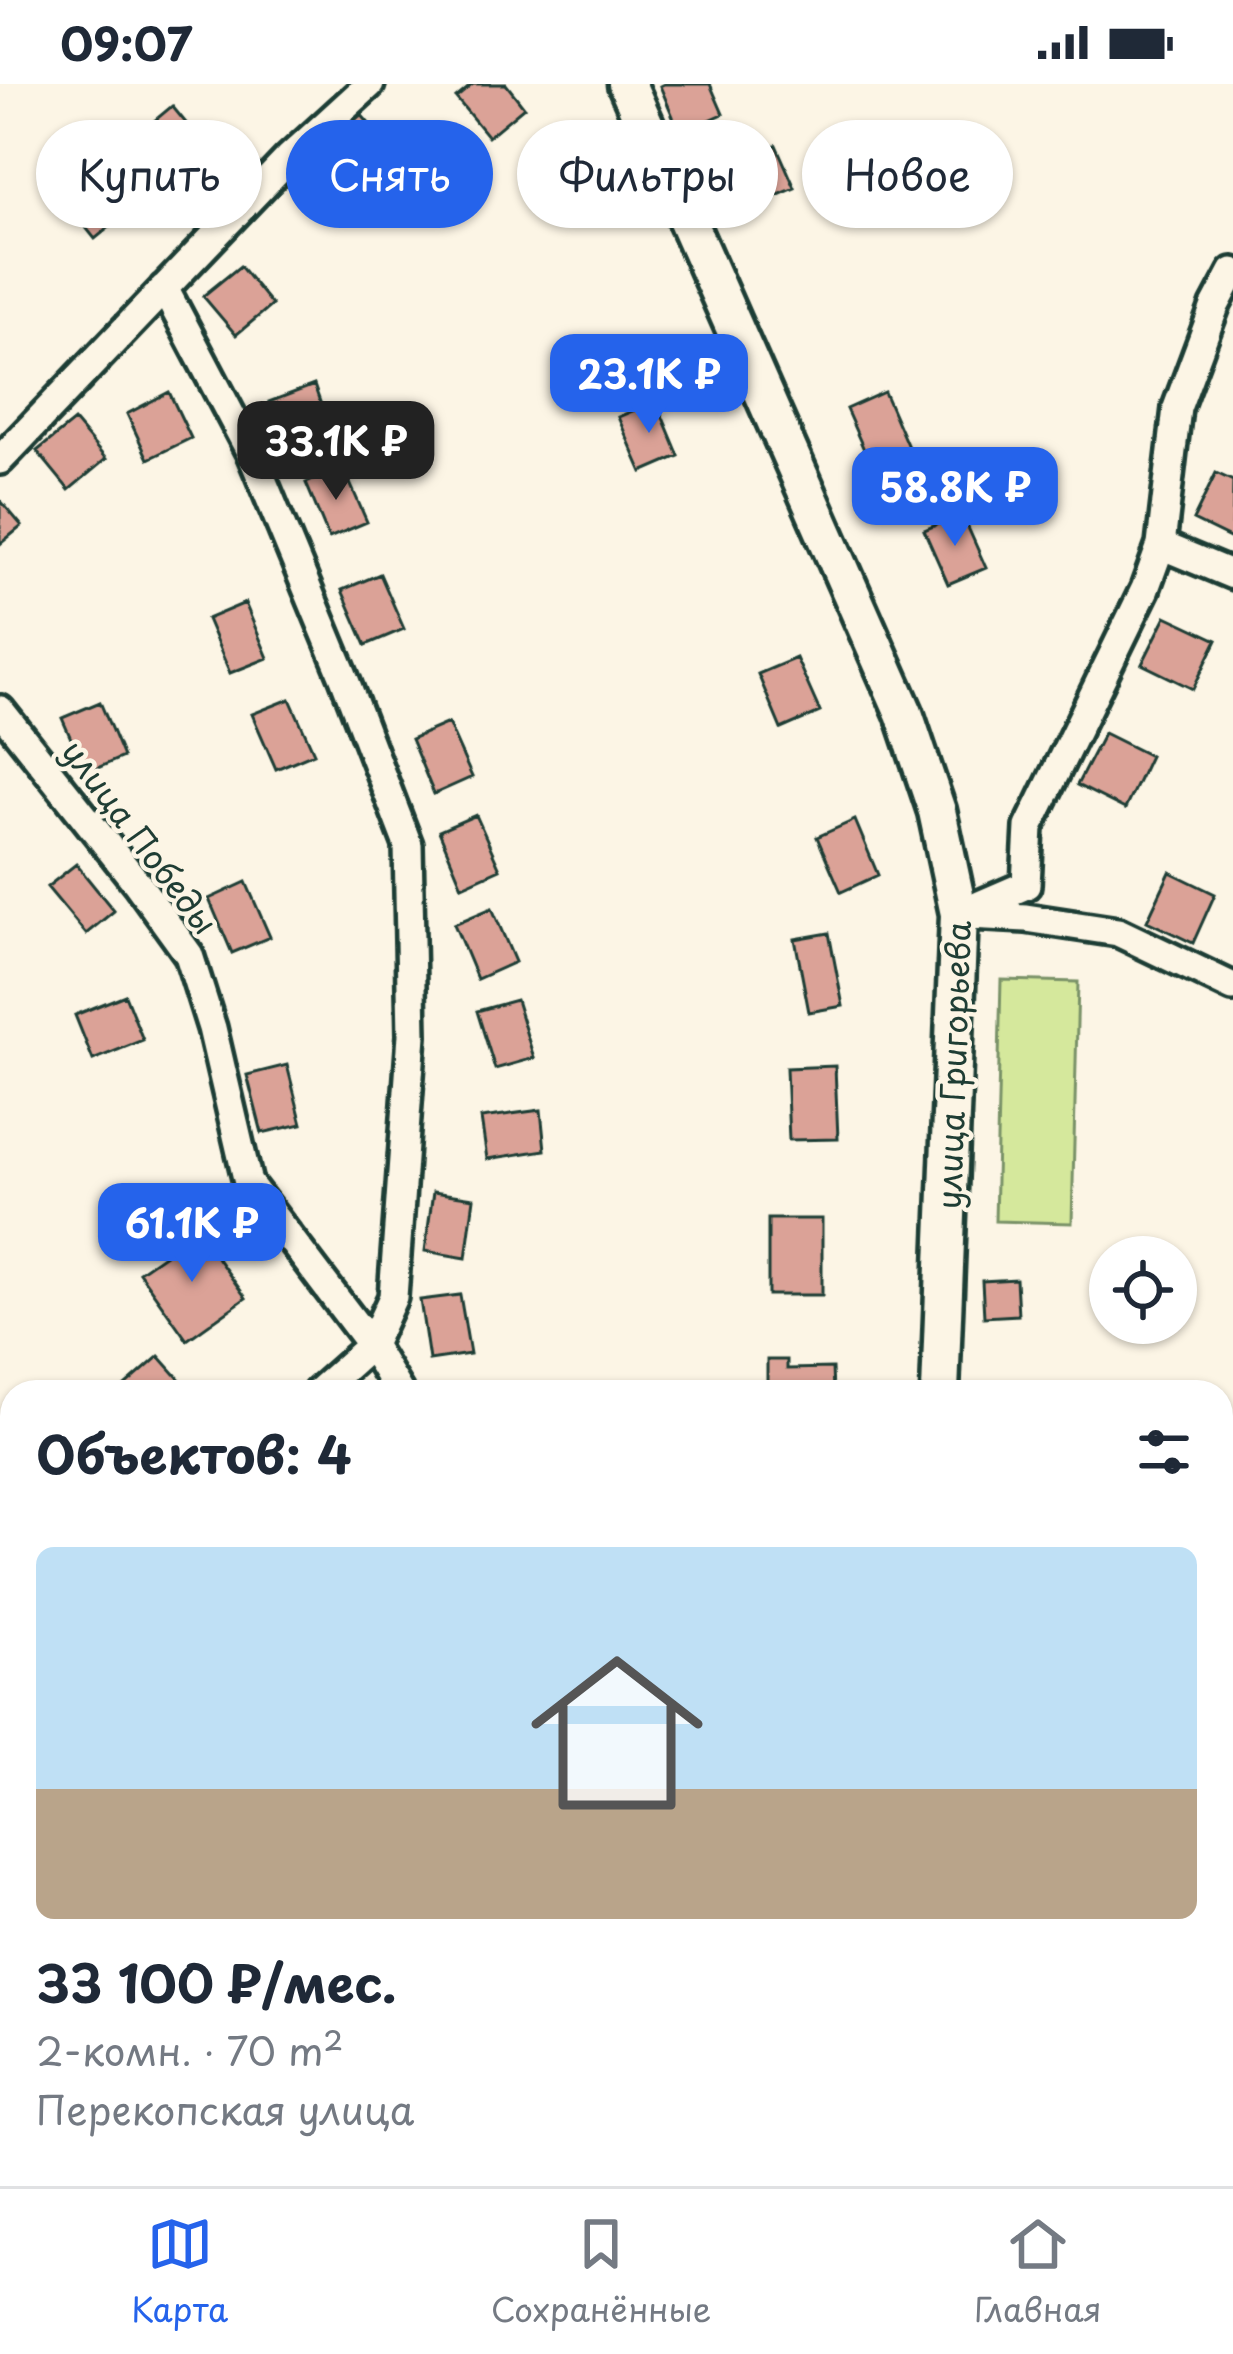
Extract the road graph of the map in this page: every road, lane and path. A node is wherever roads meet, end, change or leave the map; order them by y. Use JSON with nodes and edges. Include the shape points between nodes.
{"nodes":[{"id":1,"x":370,"y":84,"type":"edge"},
{"id":2,"x":628,"y":84,"type":"edge"},
{"id":3,"x":1233,"y":272,"type":"edge"},
{"id":4,"x":164,"y":288,"type":"junction"},
{"id":5,"x":0,"y":460,"type":"edge"},
{"id":6,"x":1161,"y":545,"type":"junction"},
{"id":7,"x":1233,"y":575,"type":"edge"},
{"id":8,"x":0,"y":710,"type":"edge"},
{"id":9,"x":958,"y":914,"type":"junction"},
{"id":10,"x":1233,"y":987,"type":"edge"},
{"id":11,"x":371,"y":1345,"type":"junction"},
{"id":12,"x":332,"y":1380,"type":"edge"},
{"id":13,"x":392,"y":1380,"type":"edge"},
{"id":14,"x":940,"y":1380,"type":"edge"}],
"edges":[{"from":1,"to":4,"type":"street"},
{"from":2,"to":9,"type":"main road","name":"улица Григорьева","via":[[904,713],[937,812]]},
{"from":3,"to":6,"type":"street","via":[[1177,408]]},
{"from":4,"to":5,"type":"street"},
{"from":4,"to":11,"type":"street","via":[[252,455],[408,845],[412,1035],[395,1273]]},
{"from":6,"to":7,"type":"street"},
{"from":6,"to":9,"type":"street","via":[[1030,826],[1026,885]]},
{"from":8,"to":11,"type":"street","name":"улица Победы","via":[[189,955],[248,1183]]},
{"from":9,"to":10,"type":"street","via":[[1118,932]]},
{"from":9,"to":14,"type":"main road","name":"улица Григорьева"},
{"from":11,"to":12,"type":"street"},
{"from":11,"to":13,"type":"street","name":"улица Победы"}]}
